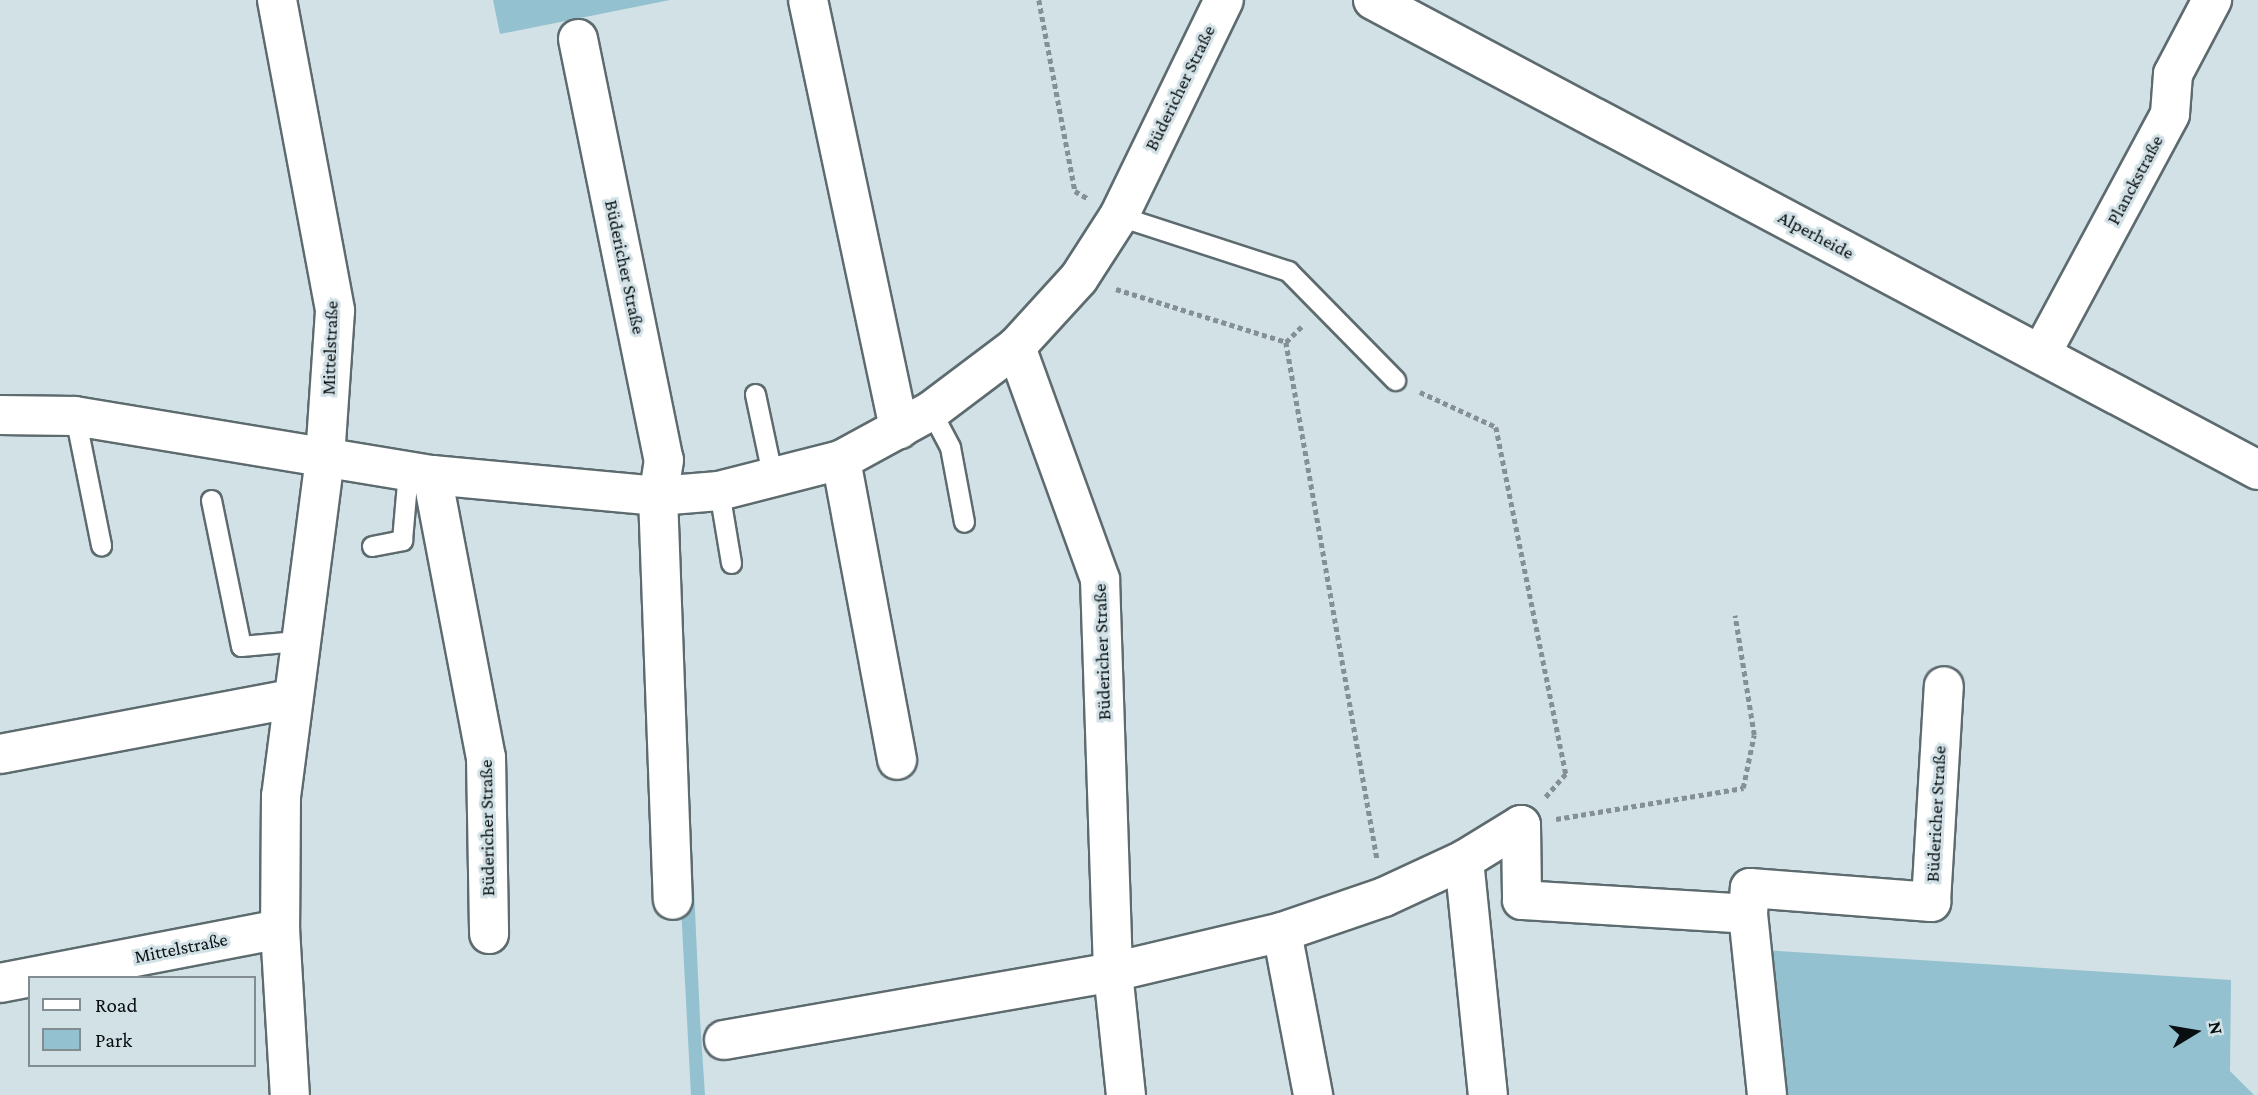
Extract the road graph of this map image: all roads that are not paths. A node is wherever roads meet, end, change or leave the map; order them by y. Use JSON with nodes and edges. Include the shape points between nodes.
{"nodes":[{"id":1,"x":277,"y":0,"type":"edge"},
{"id":2,"x":808,"y":0,"type":"edge"},
{"id":3,"x":1224,"y":0,"type":"edge"},
{"id":4,"x":1373,"y":0,"type":"edge"},
{"id":5,"x":2212,"y":0,"type":"edge"},
{"id":6,"x":578,"y":39,"type":"dead end"},
{"id":7,"x":1119,"y":216,"type":"junction"},
{"id":8,"x":1016,"y":348,"type":"junction"},
{"id":9,"x":2041,"y":354,"type":"junction"},
{"id":10,"x":1395,"y":380,"type":"road end"},
{"id":11,"x":755,"y":394,"type":"dead end"},
{"id":12,"x":0,"y":415,"type":"edge"},
{"id":13,"x":75,"y":416,"type":"junction"},
{"id":14,"x":915,"y":420,"type":"junction"},
{"id":15,"x":325,"y":458,"type":"junction"},
{"id":16,"x":841,"y":460,"type":"junction"},
{"id":17,"x":2258,"y":470,"type":"edge"},
{"id":18,"x":420,"y":473,"type":"junction"},
{"id":19,"x":773,"y":479,"type":"junction"},
{"id":20,"x":719,"y":491,"type":"junction"},
{"id":21,"x":658,"y":496,"type":"junction"},
{"id":22,"x":211,"y":500,"type":"dead end"},
{"id":23,"x":964,"y":522,"type":"dead end"},
{"id":24,"x":100,"y":545,"type":"dead end"},
{"id":25,"x":372,"y":546,"type":"dead end"},
{"id":26,"x":732,"y":563,"type":"dead end"},
{"id":27,"x":297,"y":641,"type":"junction"},
{"id":28,"x":1944,"y":687,"type":"dead end"},
{"id":29,"x":290,"y":699,"type":"junction"},
{"id":30,"x":0,"y":754,"type":"edge"},
{"id":31,"x":897,"y":760,"type":"dead end"},
{"id":32,"x":1464,"y":860,"type":"junction"},
{"id":33,"x":673,"y":900,"type":"dead end"},
{"id":34,"x":1748,"y":914,"type":"junction"},
{"id":35,"x":280,"y":929,"type":"junction"},
{"id":36,"x":1282,"y":932,"type":"junction"},
{"id":37,"x":489,"y":934,"type":"dead end"},
{"id":38,"x":1113,"y":972,"type":"junction"},
{"id":39,"x":36,"y":976,"type":"edge"},
{"id":40,"x":28,"y":978,"type":"edge"},
{"id":41,"x":0,"y":983,"type":"edge"},
{"id":42,"x":724,"y":1040,"type":"dead end"},
{"id":43,"x":290,"y":1095,"type":"edge"},
{"id":44,"x":1126,"y":1095,"type":"edge"},
{"id":45,"x":1312,"y":1095,"type":"edge"},
{"id":46,"x":1488,"y":1095,"type":"edge"},
{"id":47,"x":1767,"y":1095,"type":"edge"}],
"edges":[{"from":1,"to":15,"type":"street","name":"Mittelstraße","via":[[335,311]]},
{"from":2,"to":14,"type":"street"},
{"from":3,"to":7,"type":"street","name":"Büdericher Straße"},
{"from":4,"to":9,"type":"street","name":"Alperheide"},
{"from":5,"to":9,"type":"street","name":"Planckstraße","via":[[2173,74],[2170,114]]},
{"from":6,"to":21,"type":"street","name":"Büdericher Straße","via":[[664,460]]},
{"from":7,"to":8,"type":"street","name":"Büdericher Straße","via":[[1079,278]]},
{"from":7,"to":10,"type":"lane","via":[[1288,271]]},
{"from":8,"to":14,"type":"street","name":"Büdericher Straße"},
{"from":8,"to":38,"type":"street","name":"Büdericher Straße","via":[[1100,579]]},
{"from":9,"to":17,"type":"street","name":"Alperheide"},
{"from":11,"to":19,"type":"lane"},
{"from":12,"to":13,"type":"street","name":"Büdericher Straße"},
{"from":13,"to":15,"type":"street","name":"Büdericher Straße"},
{"from":13,"to":24,"type":"lane"},
{"from":14,"to":16,"type":"street","name":"Büdericher Straße"},
{"from":14,"to":23,"type":"lane","via":[[950,447]]},
{"from":15,"to":18,"type":"street","name":"Büdericher Straße"},
{"from":15,"to":27,"type":"street","name":"Mittelstraße"},
{"from":16,"to":19,"type":"street","name":"Büdericher Straße"},
{"from":16,"to":31,"type":"street"},
{"from":18,"to":21,"type":"street","name":"Büdericher Straße"},
{"from":18,"to":25,"type":"lane","via":[[402,540]]},
{"from":18,"to":37,"type":"street","name":"Büdericher Straße","via":[[486,757]]},
{"from":19,"to":20,"type":"street","name":"Büdericher Straße"},
{"from":20,"to":21,"type":"street","name":"Büdericher Straße"},
{"from":20,"to":26,"type":"lane"},
{"from":21,"to":33,"type":"street","name":"Büdericher Straße"},
{"from":22,"to":27,"type":"lane","via":[[241,646]]},
{"from":27,"to":29,"type":"street","name":"Mittelstraße"},
{"from":28,"to":34,"type":"street","name":"Büdericher Straße","via":[[1931,902],[1750,888]]},
{"from":29,"to":30,"type":"street"},
{"from":29,"to":35,"type":"street","name":"Mittelstraße","via":[[281,796]]},
{"from":32,"to":34,"type":"street","via":[[1521,825],[1522,900]]},
{"from":32,"to":36,"type":"street","via":[[1384,897]]},
{"from":32,"to":46,"type":"street"},
{"from":34,"to":47,"type":"street","name":"Büdericher Straße"},
{"from":35,"to":39,"type":"street","name":"Mittelstraße"},
{"from":35,"to":43,"type":"street","name":"Mittelstraße"},
{"from":36,"to":38,"type":"street"},
{"from":36,"to":45,"type":"street"},
{"from":38,"to":42,"type":"street"},
{"from":38,"to":44,"type":"street","name":"Büdericher Straße"},
{"from":40,"to":41,"type":"street","name":"Mittelstraße"}]}
